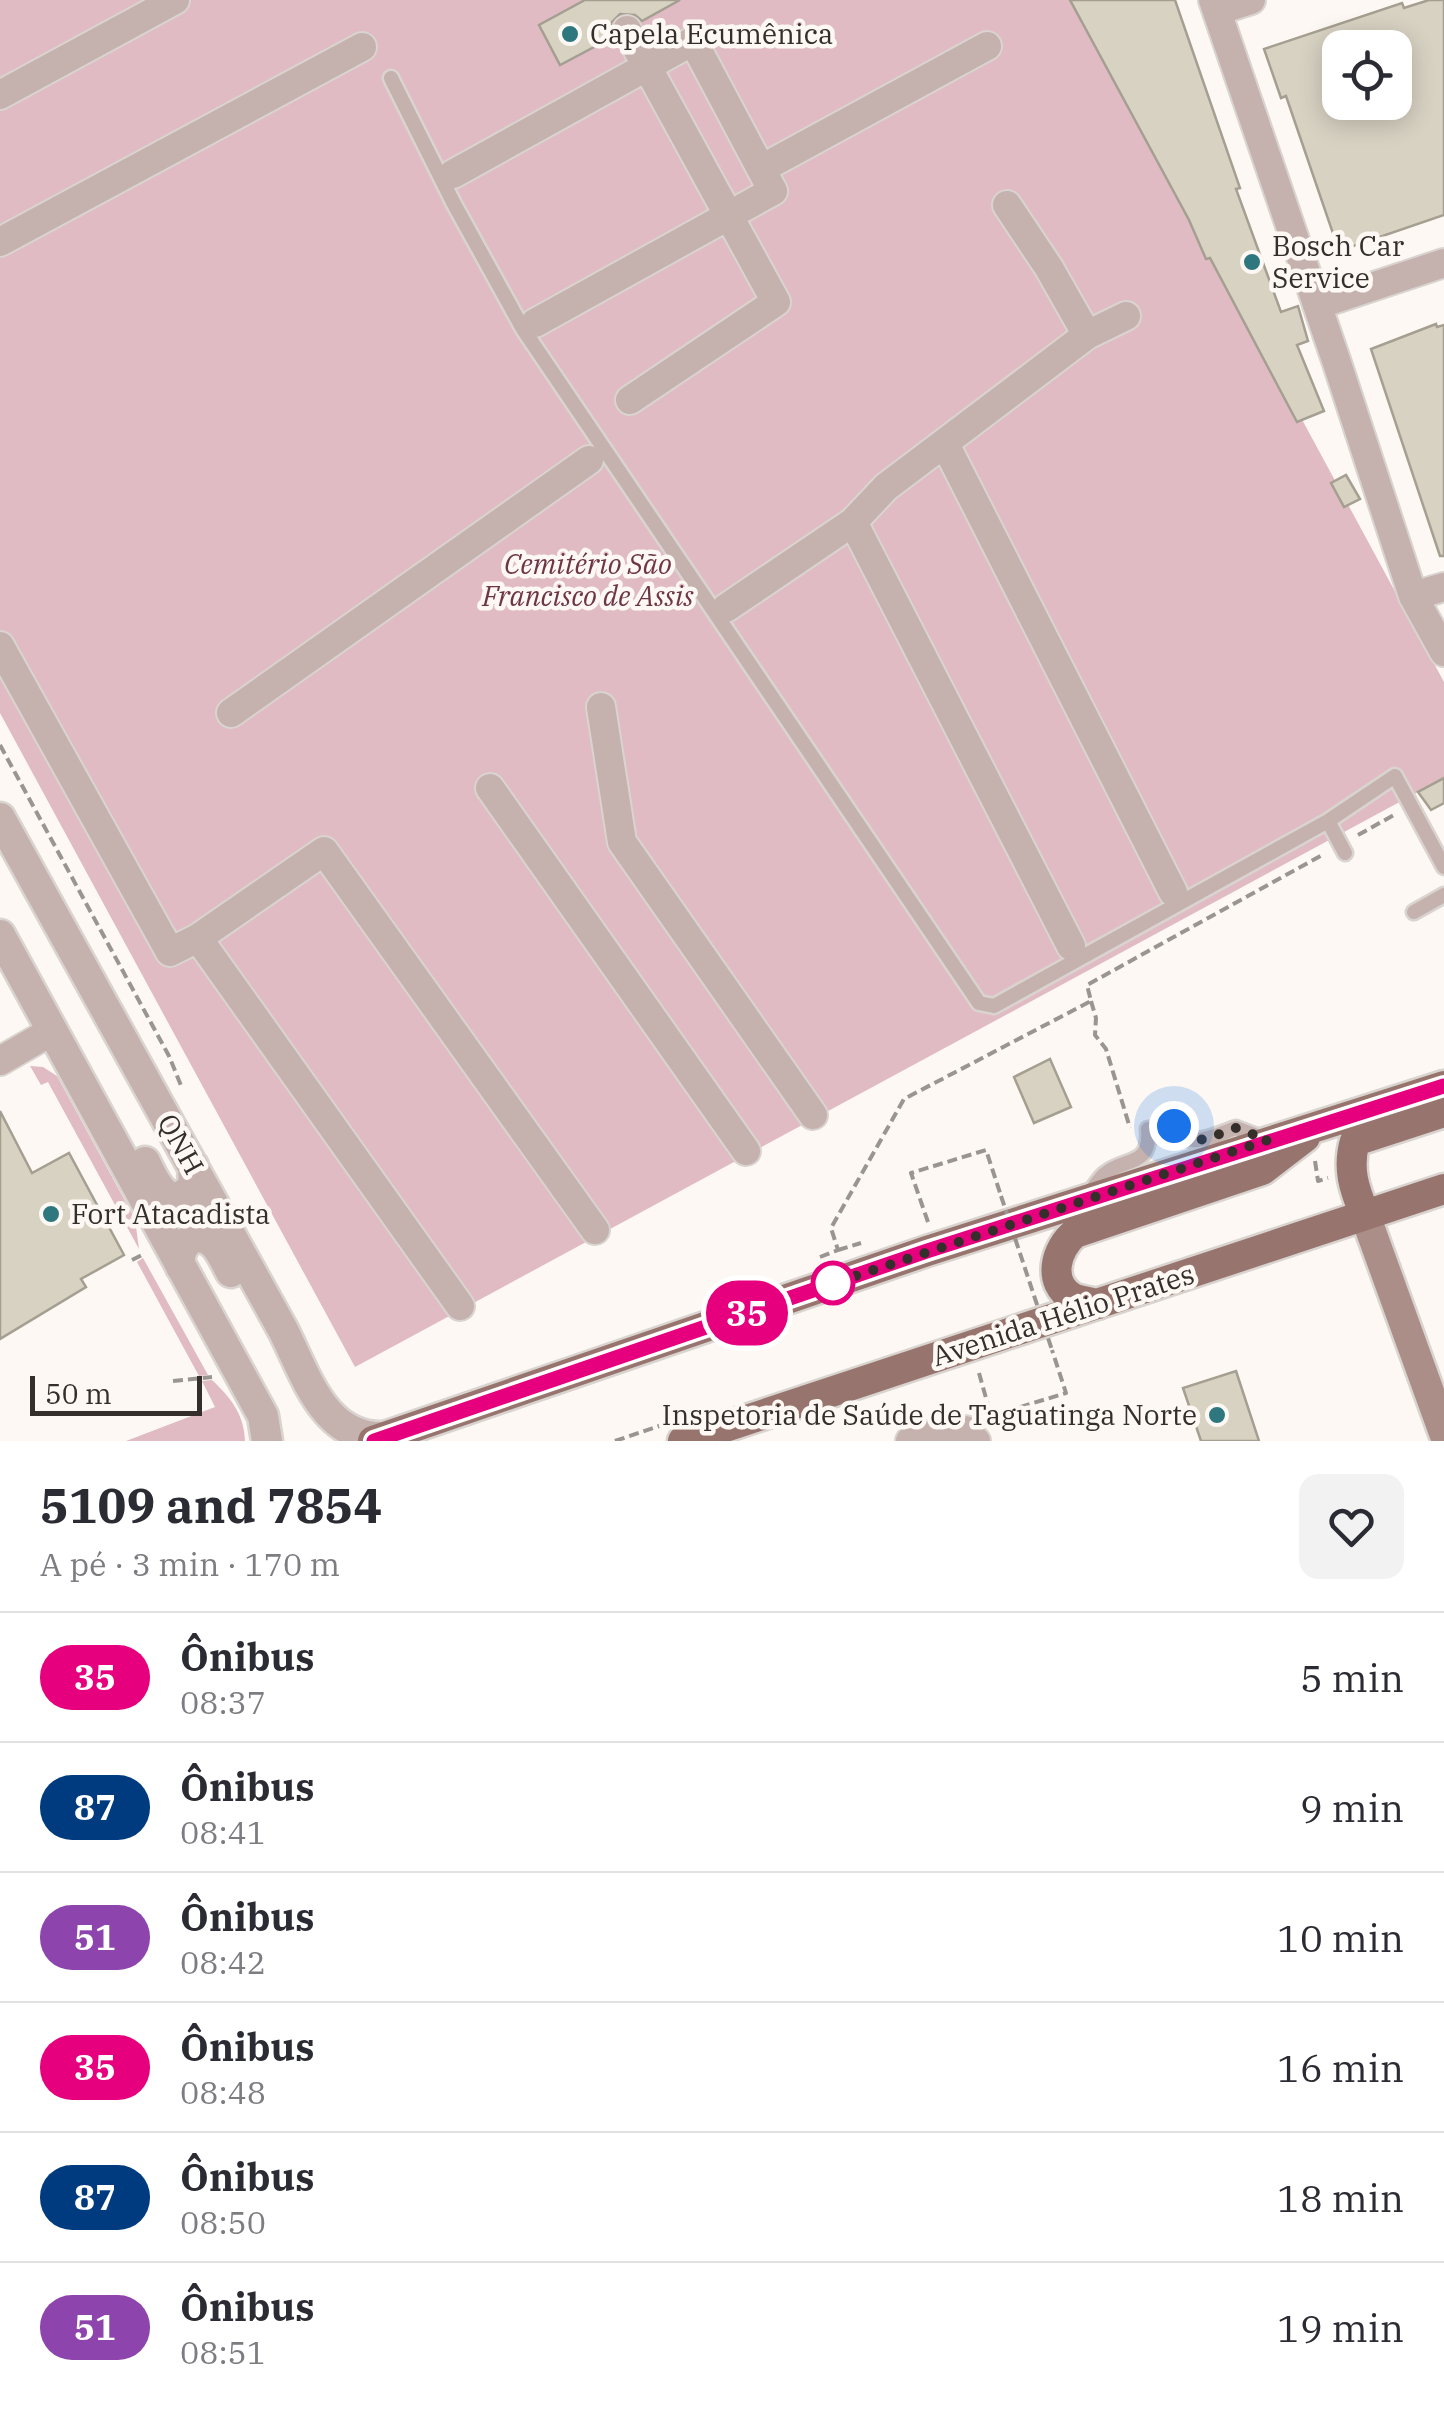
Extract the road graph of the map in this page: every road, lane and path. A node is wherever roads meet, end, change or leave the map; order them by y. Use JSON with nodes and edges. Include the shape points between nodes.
{"nodes":[{"id":1,"x":175,"y":0,"type":"edge"},
{"id":2,"x":1251,"y":0,"type":"edge"},
{"id":3,"x":1215,"y":6,"type":"edge"},
{"id":4,"x":628,"y":30,"type":"dead end"},
{"id":5,"x":986,"y":46,"type":"dead end"},
{"id":6,"x":362,"y":47,"type":"dead end"},
{"id":7,"x":648,"y":66,"type":"junction"},
{"id":8,"x":392,"y":78,"type":"dead end"},
{"id":9,"x":0,"y":96,"type":"edge"},
{"id":10,"x":761,"y":169,"type":"junction"},
{"id":11,"x":453,"y":174,"type":"dead end"},
{"id":12,"x":1007,"y":205,"type":"dead end"},
{"id":13,"x":728,"y":214,"type":"junction"},
{"id":14,"x":0,"y":242,"type":"edge"},
{"id":15,"x":1444,"y":262,"type":"edge"},
{"id":16,"x":1317,"y":305,"type":"junction"},
{"id":17,"x":1126,"y":316,"type":"dead end"},
{"id":18,"x":535,"y":323,"type":"dead end"},
{"id":19,"x":1086,"y":335,"type":"junction"},
{"id":20,"x":630,"y":400,"type":"dead end"},
{"id":21,"x":944,"y":444,"type":"junction"},
{"id":22,"x":589,"y":460,"type":"dead end"},
{"id":23,"x":853,"y":522,"type":"junction"},
{"id":24,"x":1444,"y":586,"type":"edge"},
{"id":25,"x":1412,"y":596,"type":"junction"},
{"id":26,"x":726,"y":608,"type":"dead end"},
{"id":27,"x":0,"y":646,"type":"edge"},
{"id":28,"x":1444,"y":652,"type":"edge"},
{"id":29,"x":602,"y":708,"type":"dead end"},
{"id":30,"x":230,"y":713,"type":"dead end"},
{"id":31,"x":0,"y":745,"type":"edge"},
{"id":32,"x":490,"y":788,"type":"dead end"},
{"id":33,"x":1411,"y":806,"type":"junction"},
{"id":34,"x":0,"y":818,"type":"edge"},
{"id":35,"x":1328,"y":822,"type":"junction"},
{"id":36,"x":1343,"y":849,"type":"junction"},
{"id":37,"x":1444,"y":867,"type":"edge"},
{"id":38,"x":1173,"y":892,"type":"dead end"},
{"id":39,"x":1444,"y":895,"type":"edge"},
{"id":40,"x":1414,"y":912,"type":"dead end"},
{"id":41,"x":0,"y":935,"type":"edge"},
{"id":42,"x":198,"y":938,"type":"junction"},
{"id":43,"x":1071,"y":946,"type":"dead end"},
{"id":44,"x":1092,"y":1001,"type":"junction"},
{"id":45,"x":52,"y":1031,"type":"junction"},
{"id":46,"x":0,"y":1061,"type":"edge"},
{"id":47,"x":1444,"y":1086,"type":"edge"},
{"id":48,"x":186,"y":1100,"type":"dead end"},
{"id":49,"x":1444,"y":1112,"type":"edge"},
{"id":50,"x":98,"y":1114,"type":"junction"},
{"id":51,"x":812,"y":1115,"type":"dead end"},
{"id":52,"x":1173,"y":1121,"type":"dead end"},
{"id":53,"x":1324,"y":1123,"type":"junction"},
{"id":54,"x":1148,"y":1129,"type":"dead end"},
{"id":55,"x":1268,"y":1140,"type":"junction"},
{"id":56,"x":1134,"y":1142,"type":"dead end"},
{"id":57,"x":746,"y":1151,"type":"dead end"},
{"id":58,"x":1314,"y":1157,"type":"dead end"},
{"id":59,"x":193,"y":1166,"type":"junction"},
{"id":60,"x":1351,"y":1174,"type":"junction"},
{"id":61,"x":1444,"y":1189,"type":"edge"},
{"id":62,"x":1081,"y":1204,"type":"junction"},
{"id":63,"x":1364,"y":1214,"type":"junction"},
{"id":64,"x":928,"y":1222,"type":"dead end"},
{"id":65,"x":595,"y":1230,"type":"dead end"},
{"id":66,"x":874,"y":1239,"type":"dead end"},
{"id":67,"x":838,"y":1250,"type":"junction"},
{"id":68,"x":1006,"y":1252,"type":"dead end"},
{"id":69,"x":144,"y":1254,"type":"dead end"},
{"id":70,"x":820,"y":1257,"type":"dead end"},
{"id":71,"x":132,"y":1260,"type":"dead end"},
{"id":72,"x":181,"y":1267,"type":"junction"},
{"id":73,"x":1056,"y":1268,"type":"junction"},
{"id":74,"x":1098,"y":1304,"type":"junction"},
{"id":75,"x":460,"y":1306,"type":"dead end"},
{"id":76,"x":283,"y":1330,"type":"junction"},
{"id":77,"x":977,"y":1368,"type":"dead end"},
{"id":78,"x":212,"y":1377,"type":"dead end"},
{"id":79,"x":173,"y":1381,"type":"dead end"},
{"id":80,"x":1439,"y":1401,"type":"edge"},
{"id":81,"x":1444,"y":1433,"type":"edge"},
{"id":82,"x":380,"y":1439,"type":"edge"},
{"id":83,"x":268,"y":1441,"type":"edge"},
{"id":84,"x":682,"y":1441,"type":"edge"},
{"id":85,"x":910,"y":1441,"type":"edge"},
{"id":86,"x":976,"y":1441,"type":"edge"}],
"edges":[{"from":1,"to":9,"type":"street"},
{"from":2,"to":3,"type":"street"},
{"from":3,"to":16,"type":"street"},
{"from":4,"to":7,"type":"street"},
{"from":5,"to":10,"type":"street"},
{"from":6,"to":14,"type":"street"},
{"from":7,"to":10,"type":"street","via":[[692,41]]},
{"from":7,"to":11,"type":"street"},
{"from":7,"to":13,"type":"street"},
{"from":8,"to":35,"type":"lane","via":[[523,329],[979,1002],[994,1006]]},
{"from":10,"to":13,"type":"street","via":[[773,192]]},
{"from":12,"to":19,"type":"street"},
{"from":13,"to":18,"type":"street"},
{"from":13,"to":20,"type":"street","via":[[776,302]]},
{"from":15,"to":16,"type":"street"},
{"from":16,"to":25,"type":"street"},
{"from":17,"to":19,"type":"street"},
{"from":19,"to":21,"type":"street"},
{"from":21,"to":23,"type":"street","via":[[886,487]]},
{"from":21,"to":38,"type":"street"},
{"from":22,"to":30,"type":"street"},
{"from":23,"to":26,"type":"street"},
{"from":23,"to":43,"type":"street"},
{"from":24,"to":25,"type":"street"},
{"from":25,"to":28,"type":"street"},
{"from":27,"to":42,"type":"street","via":[[170,952]]},
{"from":29,"to":51,"type":"street","via":[[622,842]]},
{"from":31,"to":48,"type":"path","via":[[169,1056]]},
{"from":32,"to":57,"type":"street"},
{"from":33,"to":35,"type":"lane","via":[[1396,776]]},
{"from":33,"to":36,"type":"path"},
{"from":33,"to":37,"type":"lane"},
{"from":34,"to":59,"type":"street","name":"QNH"},
{"from":35,"to":36,"type":"lane"},
{"from":36,"to":44,"type":"path","via":[[1086,985]]},
{"from":39,"to":40,"type":"lane"},
{"from":41,"to":45,"type":"street"},
{"from":42,"to":65,"type":"street","via":[[324,851]]},
{"from":42,"to":75,"type":"street"},
{"from":44,"to":56,"type":"path","via":[[1095,1035],[1106,1050]]},
{"from":44,"to":67,"type":"path","via":[[904,1099],[831,1228]]},
{"from":45,"to":46,"type":"street"},
{"from":45,"to":50,"type":"street"},
{"from":47,"to":53,"type":"main road"},
{"from":49,"to":60,"type":"main road","via":[[1354,1141]]},
{"from":50,"to":59,"type":"street","via":[[138,1148],[164,1194],[190,1192]]},
{"from":50,"to":72,"type":"street"},
{"from":52,"to":55,"type":"lane","via":[[1189,1141],[1236,1128]]},
{"from":53,"to":55,"type":"main road"},
{"from":53,"to":73,"type":"main road","via":[[1262,1170],[1075,1233],[1060,1249]]},
{"from":54,"to":62,"type":"lane","via":[[1142,1156],[1106,1173]]},
{"from":55,"to":62,"type":"main road"},
{"from":58,"to":60,"type":"path","via":[[1318,1181]]},
{"from":59,"to":76,"type":"street","name":"QNH"},
{"from":60,"to":63,"type":"main road"},
{"from":61,"to":63,"type":"main road","name":"Avenida Hélio Prates"},
{"from":62,"to":82,"type":"main road"},
{"from":63,"to":74,"type":"main road","name":"Avenida Hélio Prates"},
{"from":63,"to":80,"type":"main road"},
{"from":64,"to":77,"type":"path","bridge":true,"via":[[911,1173],[986,1150],[1066,1394],[991,1416]]},
{"from":66,"to":67,"type":"path"},
{"from":67,"to":70,"type":"path"},
{"from":68,"to":73,"type":"path","via":[[1025,1246],[1034,1273]]},
{"from":69,"to":71,"type":"path"},
{"from":72,"to":76,"type":"street","via":[[184,1243],[198,1237],[212,1242],[240,1288]]},
{"from":72,"to":83,"type":"street","via":[[263,1416]]},
{"from":73,"to":74,"type":"main road","via":[[1073,1298]]},
{"from":74,"to":84,"type":"main road","name":"Avenida Hélio Prates"},
{"from":76,"to":82,"type":"street","name":"QNH","via":[[331,1419]]},
{"from":78,"to":79,"type":"path"},
{"from":80,"to":81,"type":"main road"},
{"from":85,"to":86,"type":"street","via":[[949,1429],[965,1430]]}]}
